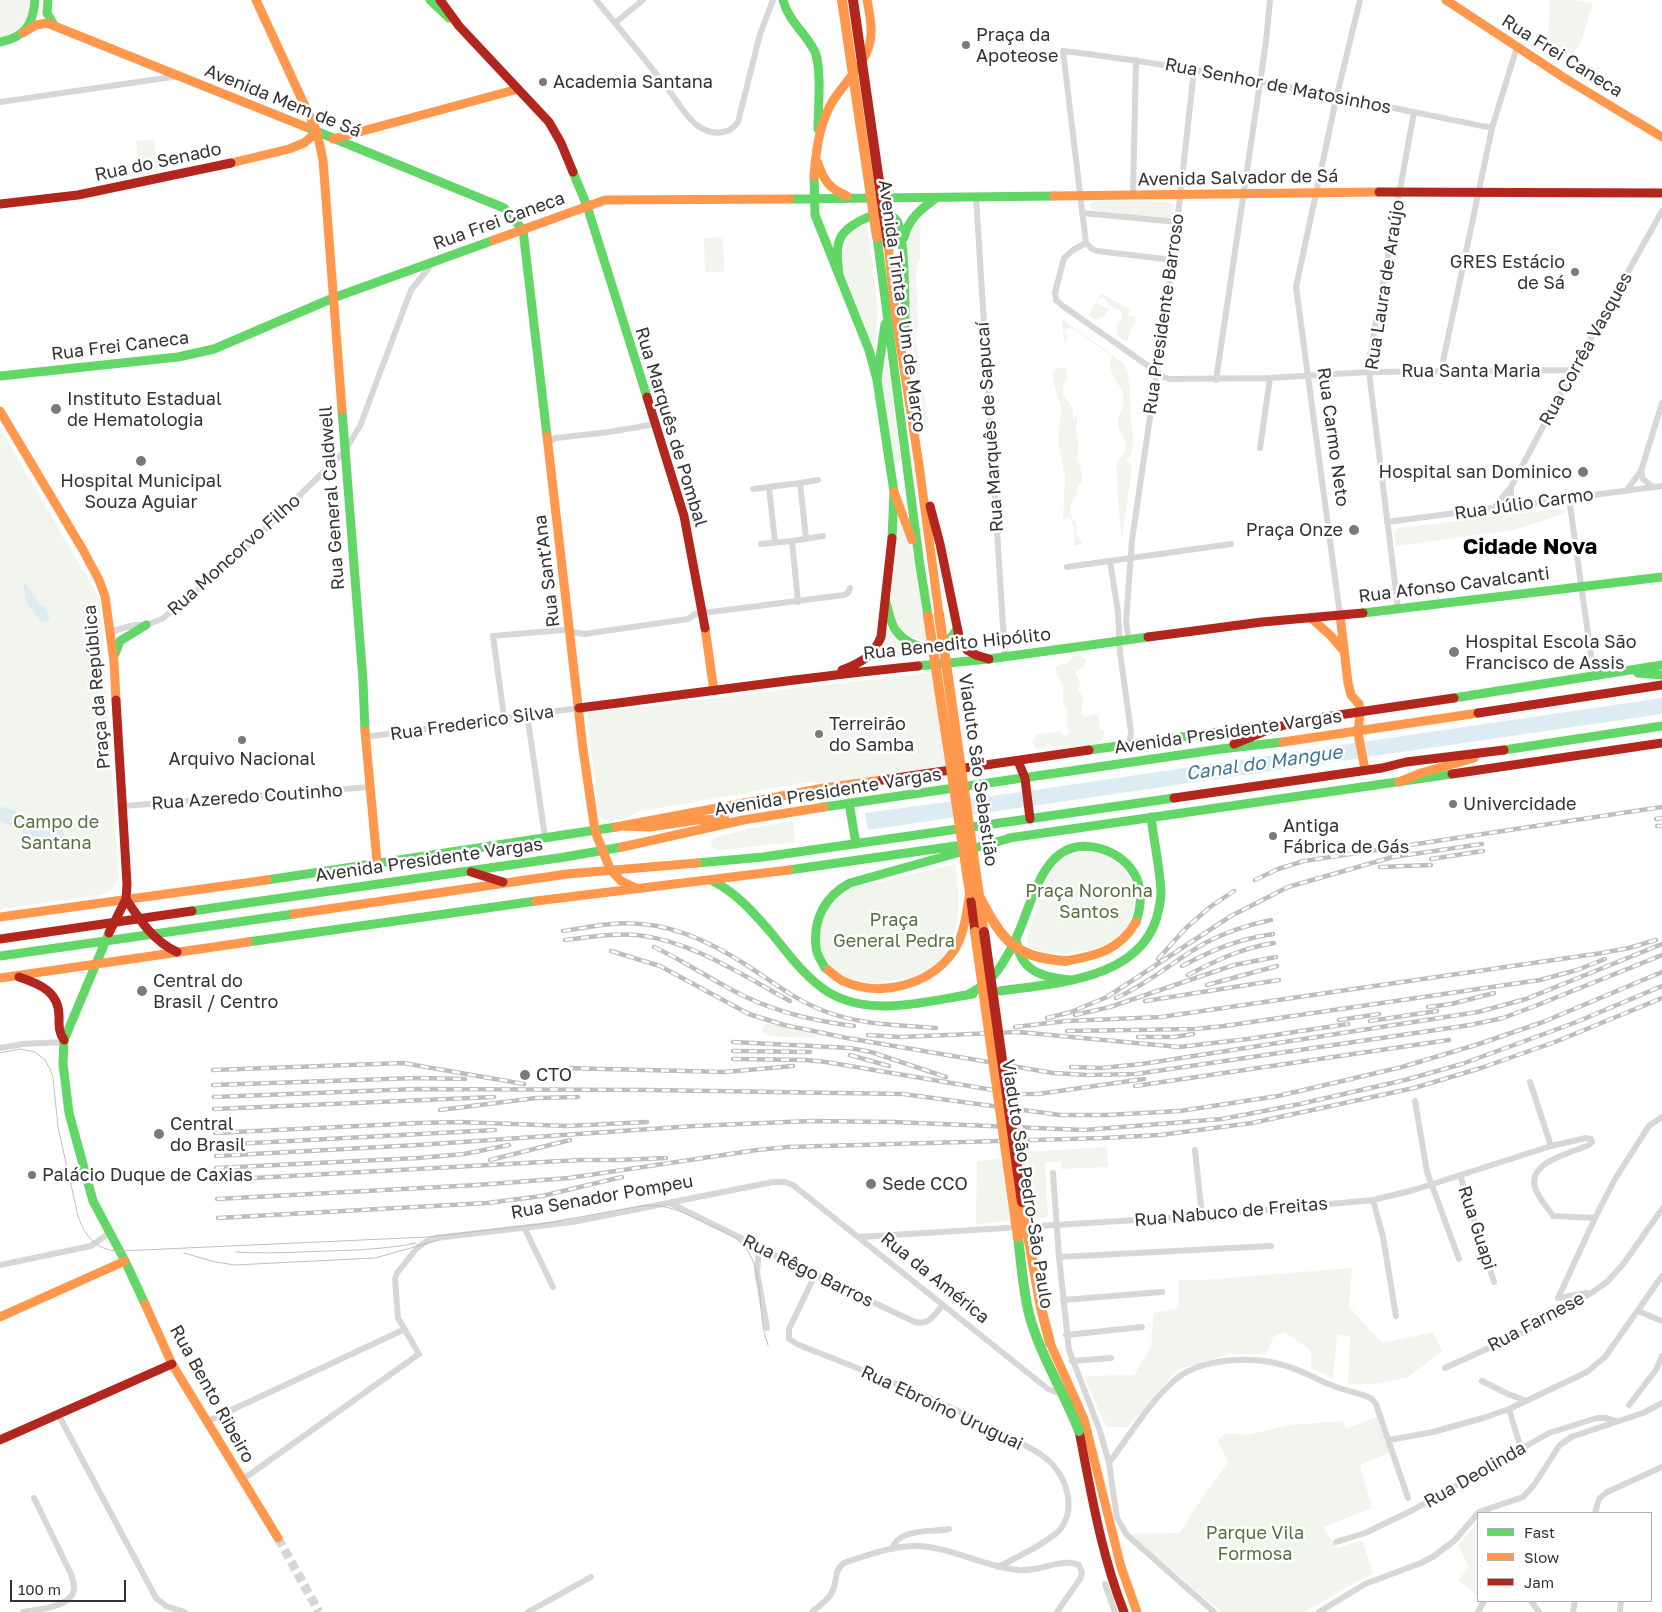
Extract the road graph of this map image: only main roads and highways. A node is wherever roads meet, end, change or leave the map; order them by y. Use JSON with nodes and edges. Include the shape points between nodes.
{"nodes":[{"id":1,"x":35,"y":0,"type":"edge"},
{"id":2,"x":48,"y":0,"type":"edge"},
{"id":3,"x":256,"y":0,"type":"edge"},
{"id":4,"x":430,"y":0,"type":"edge"},
{"id":5,"x":440,"y":0,"type":"edge"},
{"id":6,"x":842,"y":0,"type":"edge"},
{"id":7,"x":853,"y":0,"type":"edge"},
{"id":8,"x":867,"y":0,"type":"edge"},
{"id":9,"x":1446,"y":0,"type":"edge"},
{"id":10,"x":783,"y":3,"type":"edge"},
{"id":11,"x":54,"y":26,"type":"junction"},
{"id":12,"x":459,"y":26,"type":"junction"},
{"id":13,"x":23,"y":33,"type":"junction"},
{"id":14,"x":0,"y":42,"type":"edge"},
{"id":15,"x":518,"y":89,"type":"junction"},
{"id":16,"x":317,"y":132,"type":"junction"},
{"id":17,"x":1662,"y":137,"type":"edge"},
{"id":18,"x":818,"y":138,"type":"junction"},
{"id":19,"x":333,"y":139,"type":"junction"},
{"id":20,"x":816,"y":158,"type":"junction"},
{"id":21,"x":1662,"y":193,"type":"edge"},
{"id":22,"x":813,"y":198,"type":"junction"},
{"id":23,"x":852,"y":198,"type":"junction"},
{"id":24,"x":936,"y":198,"type":"junction"},
{"id":25,"x":0,"y":204,"type":"edge"},
{"id":26,"x":587,"y":206,"type":"junction"},
{"id":27,"x":523,"y":230,"type":"junction"},
{"id":28,"x":903,"y":246,"type":"junction"},
{"id":29,"x":839,"y":276,"type":"junction"},
{"id":30,"x":333,"y":298,"type":"junction"},
{"id":31,"x":887,"y":311,"type":"junction"},
{"id":32,"x":904,"y":368,"type":"junction"},
{"id":33,"x":0,"y":376,"type":"edge"},
{"id":34,"x":878,"y":380,"type":"junction"},
{"id":35,"x":0,"y":411,"type":"edge"},
{"id":36,"x":919,"y":465,"type":"junction"},
{"id":37,"x":894,"y":492,"type":"junction"},
{"id":38,"x":920,"y":566,"type":"junction"},
{"id":39,"x":1662,"y":577,"type":"edge"},
{"id":40,"x":886,"y":602,"type":"junction"},
{"id":41,"x":939,"y":614,"type":"joint"},
{"id":42,"x":1340,"y":615,"type":"junction"},
{"id":43,"x":928,"y":616,"type":"joint"},
{"id":44,"x":1311,"y":618,"type":"junction"},
{"id":45,"x":146,"y":625,"type":"road end"},
{"id":46,"x":957,"y":629,"type":"junction"},
{"id":47,"x":1343,"y":651,"type":"junction"},
{"id":48,"x":989,"y":659,"type":"junction"},
{"id":49,"x":114,"y":662,"type":"junction"},
{"id":50,"x":1662,"y":665,"type":"edge"},
{"id":51,"x":1620,"y":672,"type":"junction"},
{"id":52,"x":827,"y":675,"type":"junction"},
{"id":53,"x":1662,"y":675,"type":"edge"},
{"id":54,"x":1542,"y":685,"type":"junction"},
{"id":55,"x":1662,"y":685,"type":"edge"},
{"id":56,"x":714,"y":691,"type":"junction"},
{"id":57,"x":1518,"y":706,"type":"junction"},
{"id":58,"x":579,"y":708,"type":"junction"},
{"id":59,"x":1360,"y":712,"type":"junction"},
{"id":60,"x":1298,"y":721,"type":"junction"},
{"id":61,"x":1662,"y":726,"type":"edge"},
{"id":62,"x":1358,"y":729,"type":"junction"},
{"id":63,"x":1662,"y":744,"type":"edge"},
{"id":64,"x":1221,"y":749,"type":"junction"},
{"id":65,"x":1491,"y":752,"type":"junction"},
{"id":66,"x":1018,"y":760,"type":"junction"},
{"id":67,"x":1364,"y":765,"type":"junction"},
{"id":68,"x":1025,"y":778,"type":"junction"},
{"id":69,"x":1399,"y":782,"type":"junction"},
{"id":70,"x":849,"y":803,"type":"junction"},
{"id":71,"x":1029,"y":813,"type":"junction"},
{"id":72,"x":1151,"y":817,"type":"junction"},
{"id":73,"x":743,"y":820,"type":"junction"},
{"id":74,"x":623,"y":826,"type":"junction"},
{"id":75,"x":595,"y":830,"type":"junction"},
{"id":76,"x":1014,"y":837,"type":"junction"},
{"id":77,"x":856,"y":844,"type":"junction"},
{"id":78,"x":602,"y":851,"type":"junction"},
{"id":79,"x":377,"y":862,"type":"junction"},
{"id":80,"x":610,"y":869,"type":"junction"},
{"id":81,"x":469,"y":871,"type":"junction"},
{"id":82,"x":711,"y":880,"type":"junction"},
{"id":83,"x":506,"y":883,"type":"junction"},
{"id":84,"x":639,"y":888,"type":"junction"},
{"id":85,"x":974,"y":895,"type":"junction"},
{"id":86,"x":126,"y":899,"type":"junction"},
{"id":87,"x":0,"y":917,"type":"edge"},
{"id":88,"x":140,"y":919,"type":"junction"},
{"id":89,"x":114,"y":922,"type":"junction"},
{"id":90,"x":979,"y":932,"type":"junction"},
{"id":91,"x":153,"y":934,"type":"junction"},
{"id":92,"x":0,"y":939,"type":"edge"},
{"id":93,"x":1016,"y":939,"type":"junction"},
{"id":94,"x":105,"y":941,"type":"junction"},
{"id":95,"x":177,"y":952,"type":"junction"},
{"id":96,"x":0,"y":956,"type":"edge"},
{"id":97,"x":96,"y":964,"type":"junction"},
{"id":98,"x":16,"y":976,"type":"junction"},
{"id":99,"x":0,"y":978,"type":"edge"},
{"id":100,"x":1073,"y":980,"type":"junction"},
{"id":101,"x":1000,"y":990,"type":"dead end"},
{"id":102,"x":978,"y":993,"type":"dead end"},
{"id":103,"x":967,"y":995,"type":"junction"},
{"id":104,"x":64,"y":1041,"type":"junction"},
{"id":105,"x":125,"y":1261,"type":"junction"},
{"id":106,"x":0,"y":1317,"type":"edge"},
{"id":107,"x":172,"y":1364,"type":"junction"},
{"id":108,"x":0,"y":1440,"type":"edge"},
{"id":109,"x":278,"y":1538,"type":"tunnel mouth"},
{"id":110,"x":1136,"y":1611,"type":"edge"},
{"id":111,"x":1124,"y":1612,"type":"edge"}],
"edges":[{"from":1,"to":13,"type":"main road","via":[[32,16]]},
{"from":2,"to":11,"type":"main road","via":[[47,14]]},
{"from":3,"to":16,"type":"main road","name":"Rua General Caldwell"},
{"from":4,"to":12,"type":"main road"},
{"from":5,"to":12,"type":"main road"},
{"from":6,"to":31,"type":"main road","name":"Avenida Trinta e Um de Março","bridge":true},
{"from":7,"to":32,"type":"main road","name":"Avenida Trinta e Um de Março","bridge":true},
{"from":8,"to":18,"type":"main road","via":[[871,32],[866,55],[833,100]]},
{"from":9,"to":17,"type":"main road","name":"Rua Frei Caneca"},
{"from":10,"to":18,"type":"main road","via":[[817,54]]},
{"from":11,"to":13,"type":"main road","name":"Avenida Mem de Sá","via":[[40,23]]},
{"from":11,"to":16,"type":"main road","name":"Avenida Mem de Sá"},
{"from":12,"to":15,"type":"main road","name":"Rua Marquês de Pombal"},
{"from":13,"to":14,"type":"main road","name":"Avenida Mem de Sá"},
{"from":15,"to":19,"type":"main road"},
{"from":15,"to":26,"type":"main road","name":"Rua Marquês de Pombal","via":[[556,133]]},
{"from":16,"to":19,"type":"main road","name":"Avenida Mem de Sá"},
{"from":16,"to":25,"type":"main road","name":"Rua do Senado","via":[[304,143],[289,149],[203,170],[78,195]]},
{"from":16,"to":30,"type":"main road","name":"Rua General Caldwell","via":[[323,160]]},
{"from":18,"to":20,"type":"main road"},
{"from":19,"to":27,"type":"main road","name":"Avenida Mem de Sá","via":[[504,208]]},
{"from":20,"to":22,"type":"main road"},
{"from":20,"to":23,"type":"main road","via":[[827,185],[833,191]]},
{"from":21,"to":24,"type":"main road","name":"Avenida Salvador de Sá","via":[[1399,192]]},
{"from":22,"to":23,"type":"main road","name":"Avenida Salvador de Sá"},
{"from":22,"to":26,"type":"main road","name":"Rua Frei Caneca","via":[[605,200]]},
{"from":22,"to":29,"type":"main road","name":"Avenida Trinta e Um de Março","via":[[814,215]]},
{"from":23,"to":24,"type":"main road","name":"Avenida Salvador de Sá"},
{"from":24,"to":28,"type":"main road","via":[[910,220]]},
{"from":26,"to":27,"type":"main road","name":"Rua Frei Caneca"},
{"from":26,"to":56,"type":"main road","name":"Rua Marquês de Pombal","via":[[684,516]]},
{"from":27,"to":30,"type":"main road","name":"Rua Frei Caneca"},
{"from":27,"to":58,"type":"main road","name":"Rua Sant'Ana"},
{"from":28,"to":29,"type":"main road","via":[[901,229],[894,218],[878,214],[864,219],[841,237]]},
{"from":28,"to":32,"type":"main road"},
{"from":29,"to":34,"type":"main road","name":"Avenida Trinta e Um de Março"},
{"from":30,"to":33,"type":"main road","name":"Rua Frei Caneca","via":[[224,346],[203,352]]},
{"from":30,"to":79,"type":"main road","name":"Rua General Caldwell"},
{"from":31,"to":34,"type":"main road"},
{"from":31,"to":38,"type":"main road","name":"Avenida Trinta e Um de Março"},
{"from":32,"to":36,"type":"main road","name":"Avenida Trinta e Um de Março"},
{"from":34,"to":37,"type":"main road","name":"Avenida Trinta e Um de Março"},
{"from":35,"to":49,"type":"main road","name":"Praça da República","via":[[99,580],[108,607]]},
{"from":36,"to":41,"type":"main road","name":"Avenida Trinta e Um de Março"},
{"from":36,"to":46,"type":"main road","via":[[940,544]]},
{"from":37,"to":38,"type":"main road"},
{"from":37,"to":40,"type":"main road","name":"Avenida Trinta e Um de Março"},
{"from":38,"to":43,"type":"main road","name":"Avenida Trinta e Um de Março"},
{"from":39,"to":42,"type":"main road","name":"Rua Afonso Cavalcanti"},
{"from":40,"to":46,"type":"main road","via":[[898,633],[918,645],[947,644]]},
{"from":40,"to":52,"type":"main road","name":"Avenida Trinta e Um de Março","via":[[877,649],[860,664]]},
{"from":41,"to":85,"type":"main road","name":"Viaduto São Sebastião","bridge":true},
{"from":42,"to":44,"type":"main road","name":"Rua Benedito Hipólito"},
{"from":42,"to":47,"type":"main road","name":"Rua Carmo Neto"},
{"from":43,"to":85,"type":"main road","name":"Viaduto São Sebastião","bridge":true},
{"from":44,"to":47,"type":"main road","via":[[1332,636]]},
{"from":44,"to":48,"type":"main road","name":"Rua Benedito Hipólito"},
{"from":45,"to":49,"type":"main road","via":[[120,640]]},
{"from":46,"to":48,"type":"main road","via":[[968,652]]},
{"from":47,"to":59,"type":"main road","name":"Rua Carmo Neto","via":[[1351,695],[1359,704]]},
{"from":48,"to":52,"type":"main road","name":"Rua Benedito Hipólito"},
{"from":49,"to":86,"type":"main road","name":"Praça da República","via":[[128,871]]},
{"from":50,"to":51,"type":"main road","name":"Avenida Presidente Vargas"},
{"from":51,"to":53,"type":"main road"},
{"from":51,"to":54,"type":"main road","name":"Avenida Presidente Vargas"},
{"from":52,"to":56,"type":"main road","name":"Rua Benedito Hipólito"},
{"from":54,"to":57,"type":"main road"},
{"from":54,"to":59,"type":"main road","name":"Avenida Presidente Vargas"},
{"from":55,"to":57,"type":"main road","name":"Avenida Presidente Vargas"},
{"from":56,"to":58,"type":"main road","name":"Rua Benedito Hipólito"},
{"from":57,"to":62,"type":"main road","name":"Avenida Presidente Vargas"},
{"from":58,"to":75,"type":"main road","name":"Rua Sant'Ana"},
{"from":59,"to":60,"type":"main road","name":"Avenida Presidente Vargas"},
{"from":59,"to":62,"type":"main road"},
{"from":60,"to":64,"type":"main road"},
{"from":60,"to":66,"type":"main road","name":"Avenida Presidente Vargas"},
{"from":61,"to":65,"type":"main road","name":"Avenida Presidente Vargas"},
{"from":62,"to":64,"type":"main road","name":"Avenida Presidente Vargas"},
{"from":62,"to":67,"type":"main road"},
{"from":63,"to":69,"type":"main road"},
{"from":64,"to":68,"type":"main road","name":"Avenida Presidente Vargas"},
{"from":65,"to":67,"type":"main road","name":"Avenida Presidente Vargas"},
{"from":65,"to":69,"type":"main road"},
{"from":66,"to":68,"type":"main road"},
{"from":66,"to":74,"type":"main road","name":"Avenida Presidente Vargas","via":[[824,788]]},
{"from":67,"to":71,"type":"main road","name":"Avenida Presidente Vargas"},
{"from":68,"to":70,"type":"main road","name":"Avenida Presidente Vargas"},
{"from":68,"to":71,"type":"main road"},
{"from":69,"to":72,"type":"main road"},
{"from":70,"to":73,"type":"main road","name":"Avenida Presidente Vargas"},
{"from":70,"to":77,"type":"main road"},
{"from":71,"to":77,"type":"main road","name":"Avenida Presidente Vargas"},
{"from":72,"to":76,"type":"main road"},
{"from":72,"to":100,"type":"main road","via":[[1161,899],[1151,932],[1127,960],[1100,974]]},
{"from":73,"to":74,"type":"main road","via":[[696,820],[638,828]]},
{"from":73,"to":78,"type":"main road","name":"Avenida Presidente Vargas"},
{"from":74,"to":75,"type":"main road","name":"Avenida Presidente Vargas"},
{"from":75,"to":78,"type":"main road","name":"Rua Sant'Ana"},
{"from":75,"to":79,"type":"main road","name":"Avenida Presidente Vargas"},
{"from":76,"to":82,"type":"main road"},
{"from":76,"to":85,"type":"main road","via":[[838,889],[819,913],[815,927],[818,957],[839,980],[853,985],[880,989],[899,987],[928,977],[954,951]]},
{"from":77,"to":80,"type":"main road","name":"Avenida Presidente Vargas","via":[[763,857]]},
{"from":78,"to":80,"type":"main road","name":"Rua Sant'Ana"},
{"from":78,"to":81,"type":"main road","name":"Avenida Presidente Vargas"},
{"from":79,"to":86,"type":"main road","name":"Avenida Presidente Vargas"},
{"from":80,"to":83,"type":"main road","name":"Avenida Presidente Vargas"},
{"from":80,"to":84,"type":"main road","name":"Rua Sant'Ana","via":[[621,881]]},
{"from":81,"to":83,"type":"main road"},
{"from":81,"to":88,"type":"main road","name":"Avenida Presidente Vargas"},
{"from":82,"to":84,"type":"main road"},
{"from":82,"to":103,"type":"main road","via":[[725,886],[744,902],[814,982],[830,994],[868,1005]]},
{"from":83,"to":91,"type":"main road","name":"Avenida Presidente Vargas"},
{"from":84,"to":95,"type":"main road"},
{"from":85,"to":90,"type":"main road","name":"Viaduto São Sebastião","bridge":true},
{"from":85,"to":93,"type":"main road","bridge":true,"via":[[995,926],[1023,953],[1034,958],[1066,961],[1102,953],[1130,933],[1141,903],[1133,871],[1120,858],[1102,848],[1083,847],[1062,852],[1042,872]]},
{"from":86,"to":87,"type":"main road","name":"Avenida Presidente Vargas"},
{"from":86,"to":88,"type":"main road"},
{"from":86,"to":89,"type":"main road"},
{"from":88,"to":89,"type":"main road","name":"Avenida Presidente Vargas"},
{"from":88,"to":91,"type":"main road"},
{"from":89,"to":92,"type":"main road","name":"Avenida Presidente Vargas"},
{"from":89,"to":94,"type":"main road"},
{"from":90,"to":110,"type":"main road","name":"Viaduto São Pedro-São Paulo","bridge":true,"via":[[1041,1308],[1050,1343],[1084,1419],[1112,1534]]},
{"from":90,"to":111,"type":"main road","name":"Viaduto São Pedro-São Paulo","bridge":true,"via":[[1029,1313],[1079,1431],[1109,1585]]},
{"from":91,"to":94,"type":"main road","name":"Avenida Presidente Vargas"},
{"from":91,"to":95,"type":"main road","via":[[167,949]]},
{"from":93,"to":100,"type":"main road","via":[[1017,952],[1025,966],[1046,976]]},
{"from":93,"to":103,"type":"main road","via":[[991,979]]},
{"from":94,"to":96,"type":"main road","name":"Avenida Presidente Vargas"},
{"from":94,"to":97,"type":"main road"},
{"from":95,"to":97,"type":"main road"},
{"from":97,"to":98,"type":"main road"},
{"from":97,"to":104,"type":"main road"},
{"from":98,"to":99,"type":"main road"},
{"from":98,"to":104,"type":"main road","via":[[43,986],[54,995],[60,1008],[58,1030]]},
{"from":100,"to":101,"type":"main road"},
{"from":102,"to":103,"type":"main road"},
{"from":104,"to":105,"type":"main road","name":"Rua Bento Ribeiro","via":[[63,1064],[69,1113],[90,1192]]},
{"from":105,"to":106,"type":"main road"},
{"from":105,"to":107,"type":"main road","name":"Rua Bento Ribeiro"},
{"from":107,"to":108,"type":"main road"},
{"from":107,"to":109,"type":"main road","name":"Rua Bento Ribeiro"}]}
